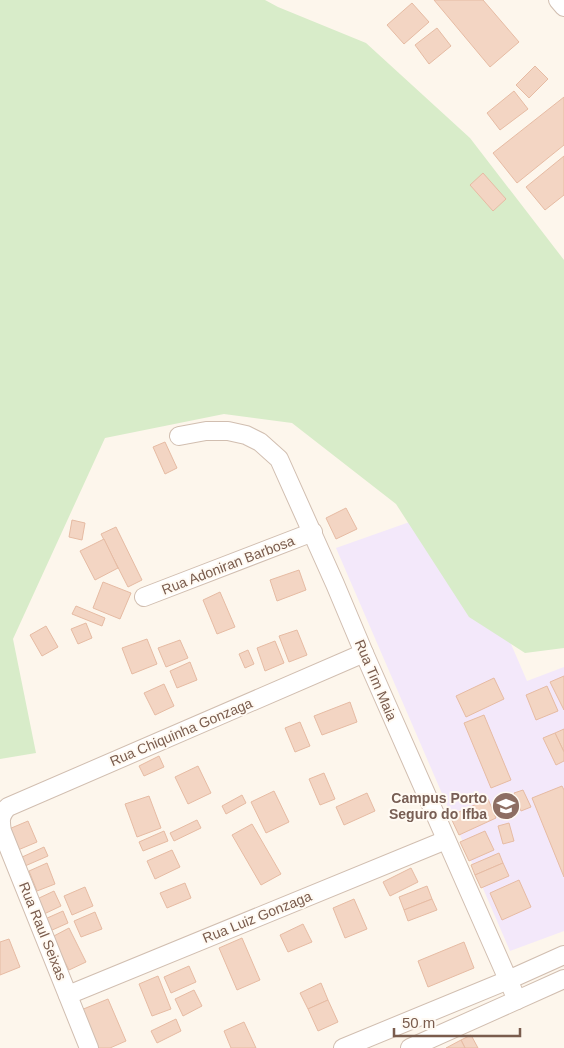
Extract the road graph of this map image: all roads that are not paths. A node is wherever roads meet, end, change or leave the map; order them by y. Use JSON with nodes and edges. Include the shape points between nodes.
{"nodes":[{"id":1,"x":558,"y":0,"type":"edge"},
{"id":2,"x":564,"y":7,"type":"edge"},
{"id":3,"x":179,"y":436,"type":"dead end"},
{"id":4,"x":313,"y":532,"type":"junction"},
{"id":5,"x":144,"y":597,"type":"dead end"},
{"id":6,"x":364,"y":653,"type":"junction"},
{"id":7,"x":1,"y":814,"type":"edge"},
{"id":8,"x":446,"y":840,"type":"junction"},
{"id":9,"x":564,"y":955,"type":"edge"},
{"id":10,"x":564,"y":979,"type":"edge"},
{"id":11,"x":508,"y":980,"type":"junction"},
{"id":12,"x":68,"y":995,"type":"junction"},
{"id":13,"x":517,"y":1000,"type":"junction"},
{"id":14,"x":89,"y":1048,"type":"edge"},
{"id":15,"x":343,"y":1048,"type":"edge"},
{"id":16,"x":410,"y":1048,"type":"edge"}],
"edges":[{"from":1,"to":2,"type":"street"},
{"from":3,"to":4,"type":"street","name":"Rua Tim Maia","via":[[228,431],[260,442],[279,459]]},
{"from":4,"to":5,"type":"street","name":"Rua Adoniran Barbosa"},
{"from":4,"to":6,"type":"street","name":"Rua Tim Maia"},
{"from":6,"to":7,"type":"street","name":"Rua Chiquinha Gonzaga","via":[[8,807]]},
{"from":6,"to":8,"type":"street","name":"Rua Tim Maia"},
{"from":7,"to":12,"type":"street","name":"Rua Raul Seixas","via":[[2,831]]},
{"from":8,"to":11,"type":"street","name":"Rua Tim Maia"},
{"from":8,"to":12,"type":"street","name":"Rua Luiz Gonzaga"},
{"from":9,"to":11,"type":"street"},
{"from":10,"to":13,"type":"street"},
{"from":11,"to":13,"type":"street","name":"Rua Tim Maia"},
{"from":11,"to":15,"type":"street"},
{"from":12,"to":14,"type":"street","name":"Rua Raul Seixas"},
{"from":13,"to":16,"type":"street"}]}
